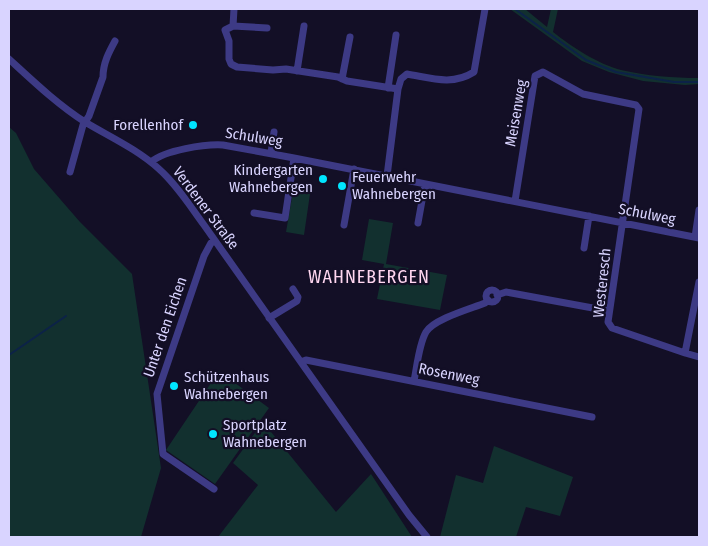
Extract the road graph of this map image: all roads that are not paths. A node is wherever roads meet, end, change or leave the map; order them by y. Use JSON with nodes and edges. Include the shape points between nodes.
{"nodes":[{"id":1,"x":234,"y":9,"type":"edge"},
{"id":2,"x":485,"y":9,"type":"edge"},
{"id":3,"x":233,"y":26,"type":"junction"},
{"id":4,"x":304,"y":26,"type":"dead end"},
{"id":5,"x":267,"y":28,"type":"dead end"},
{"id":6,"x":396,"y":35,"type":"dead end"},
{"id":7,"x":350,"y":37,"type":"dead end"},
{"id":8,"x":115,"y":41,"type":"dead end"},
{"id":9,"x":9,"y":59,"type":"edge"},
{"id":10,"x":297,"y":71,"type":"junction"},
{"id":11,"x":342,"y":79,"type":"junction"},
{"id":12,"x":388,"y":88,"type":"junction"},
{"id":13,"x":398,"y":90,"type":"junction"},
{"id":14,"x":85,"y":122,"type":"junction"},
{"id":15,"x":274,"y":132,"type":"dead end"},
{"id":16,"x":270,"y":153,"type":"junction"},
{"id":17,"x":294,"y":158,"type":"junction"},
{"id":18,"x":151,"y":162,"type":"junction"},
{"id":19,"x":354,"y":170,"type":"junction"},
{"id":20,"x":70,"y":172,"type":"dead end"},
{"id":21,"x":387,"y":176,"type":"junction"},
{"id":22,"x":425,"y":184,"type":"junction"},
{"id":23,"x":515,"y":201,"type":"junction"},
{"id":24,"x":699,"y":210,"type":"edge"},
{"id":25,"x":254,"y":213,"type":"dead end"},
{"id":26,"x":589,"y":216,"type":"junction"},
{"id":27,"x":418,"y":223,"type":"dead end"},
{"id":28,"x":623,"y":223,"type":"junction"},
{"id":29,"x":344,"y":225,"type":"dead end"},
{"id":30,"x":697,"y":238,"type":"edge"},
{"id":31,"x":214,"y":240,"type":"junction"},
{"id":32,"x":584,"y":248,"type":"dead end"},
{"id":33,"x":699,"y":282,"type":"edge"},
{"id":34,"x":293,"y":289,"type":"dead end"},
{"id":35,"x":609,"y":311,"type":"junction"},
{"id":36,"x":269,"y":318,"type":"junction"},
{"id":37,"x":685,"y":353,"type":"junction"},
{"id":38,"x":699,"y":358,"type":"edge"},
{"id":39,"x":301,"y":362,"type":"junction"},
{"id":40,"x":414,"y":381,"type":"junction"},
{"id":41,"x":592,"y":417,"type":"dead end"},
{"id":42,"x":214,"y":489,"type":"dead end"},
{"id":43,"x":427,"y":537,"type":"edge"}],
"edges":[{"from":1,"to":3,"type":"street"},
{"from":2,"to":13,"type":"street","via":[[474,72],[450,81],[407,74],[401,79]]},
{"from":3,"to":5,"type":"street"},
{"from":3,"to":10,"type":"street","via":[[225,30],[232,64]]},
{"from":4,"to":10,"type":"street"},
{"from":6,"to":12,"type":"street"},
{"from":7,"to":11,"type":"street"},
{"from":8,"to":14,"type":"street"},
{"from":9,"to":14,"type":"street","name":"Verdener Straße"},
{"from":10,"to":11,"type":"street"},
{"from":11,"to":12,"type":"street"},
{"from":12,"to":13,"type":"street"},
{"from":13,"to":21,"type":"street"},
{"from":14,"to":18,"type":"street","name":"Verdener Straße"},
{"from":14,"to":20,"type":"street"},
{"from":15,"to":16,"type":"street"},
{"from":16,"to":17,"type":"street","name":"Schulweg"},
{"from":16,"to":18,"type":"street","name":"Schulweg","via":[[212,144],[183,149]]},
{"from":17,"to":19,"type":"street","name":"Schulweg"},
{"from":17,"to":25,"type":"street","via":[[285,218]]},
{"from":18,"to":31,"type":"street","name":"Verdener Straße","via":[[178,189]]},
{"from":19,"to":21,"type":"street","name":"Schulweg"},
{"from":19,"to":29,"type":"street"},
{"from":21,"to":22,"type":"street","name":"Schulweg"},
{"from":22,"to":23,"type":"street","name":"Schulweg"},
{"from":22,"to":27,"type":"street"},
{"from":23,"to":26,"type":"street","name":"Schulweg"},
{"from":23,"to":28,"type":"street","name":"Meisenweg","via":[[535,76],[543,72],[583,94],[636,104],[639,109]]},
{"from":24,"to":30,"type":"street"},
{"from":26,"to":28,"type":"street","name":"Schulweg"},
{"from":26,"to":32,"type":"street"},
{"from":28,"to":30,"type":"street","name":"Schulweg"},
{"from":28,"to":35,"type":"street","name":"Westeresch"},
{"from":31,"to":36,"type":"street","name":"Verdener Straße"},
{"from":31,"to":42,"type":"street","name":"Unter den Eichen","via":[[204,256],[157,394],[163,454]]},
{"from":33,"to":37,"type":"street"},
{"from":34,"to":36,"type":"street","via":[[297,301]]},
{"from":35,"to":37,"type":"street","name":"Westeresch","via":[[608,322],[612,328]]},
{"from":35,"to":40,"type":"street","via":[[490,291],[486,294],[488,300],[485,303],[436,322],[427,330]]},
{"from":36,"to":39,"type":"street","name":"Verdener Straße"},
{"from":37,"to":38,"type":"street","name":"Westeresch"},
{"from":39,"to":40,"type":"street","name":"Rosenweg","via":[[306,360]]},
{"from":39,"to":43,"type":"street","name":"Verdener Straße"},
{"from":40,"to":41,"type":"street","name":"Rosenweg"}]}
